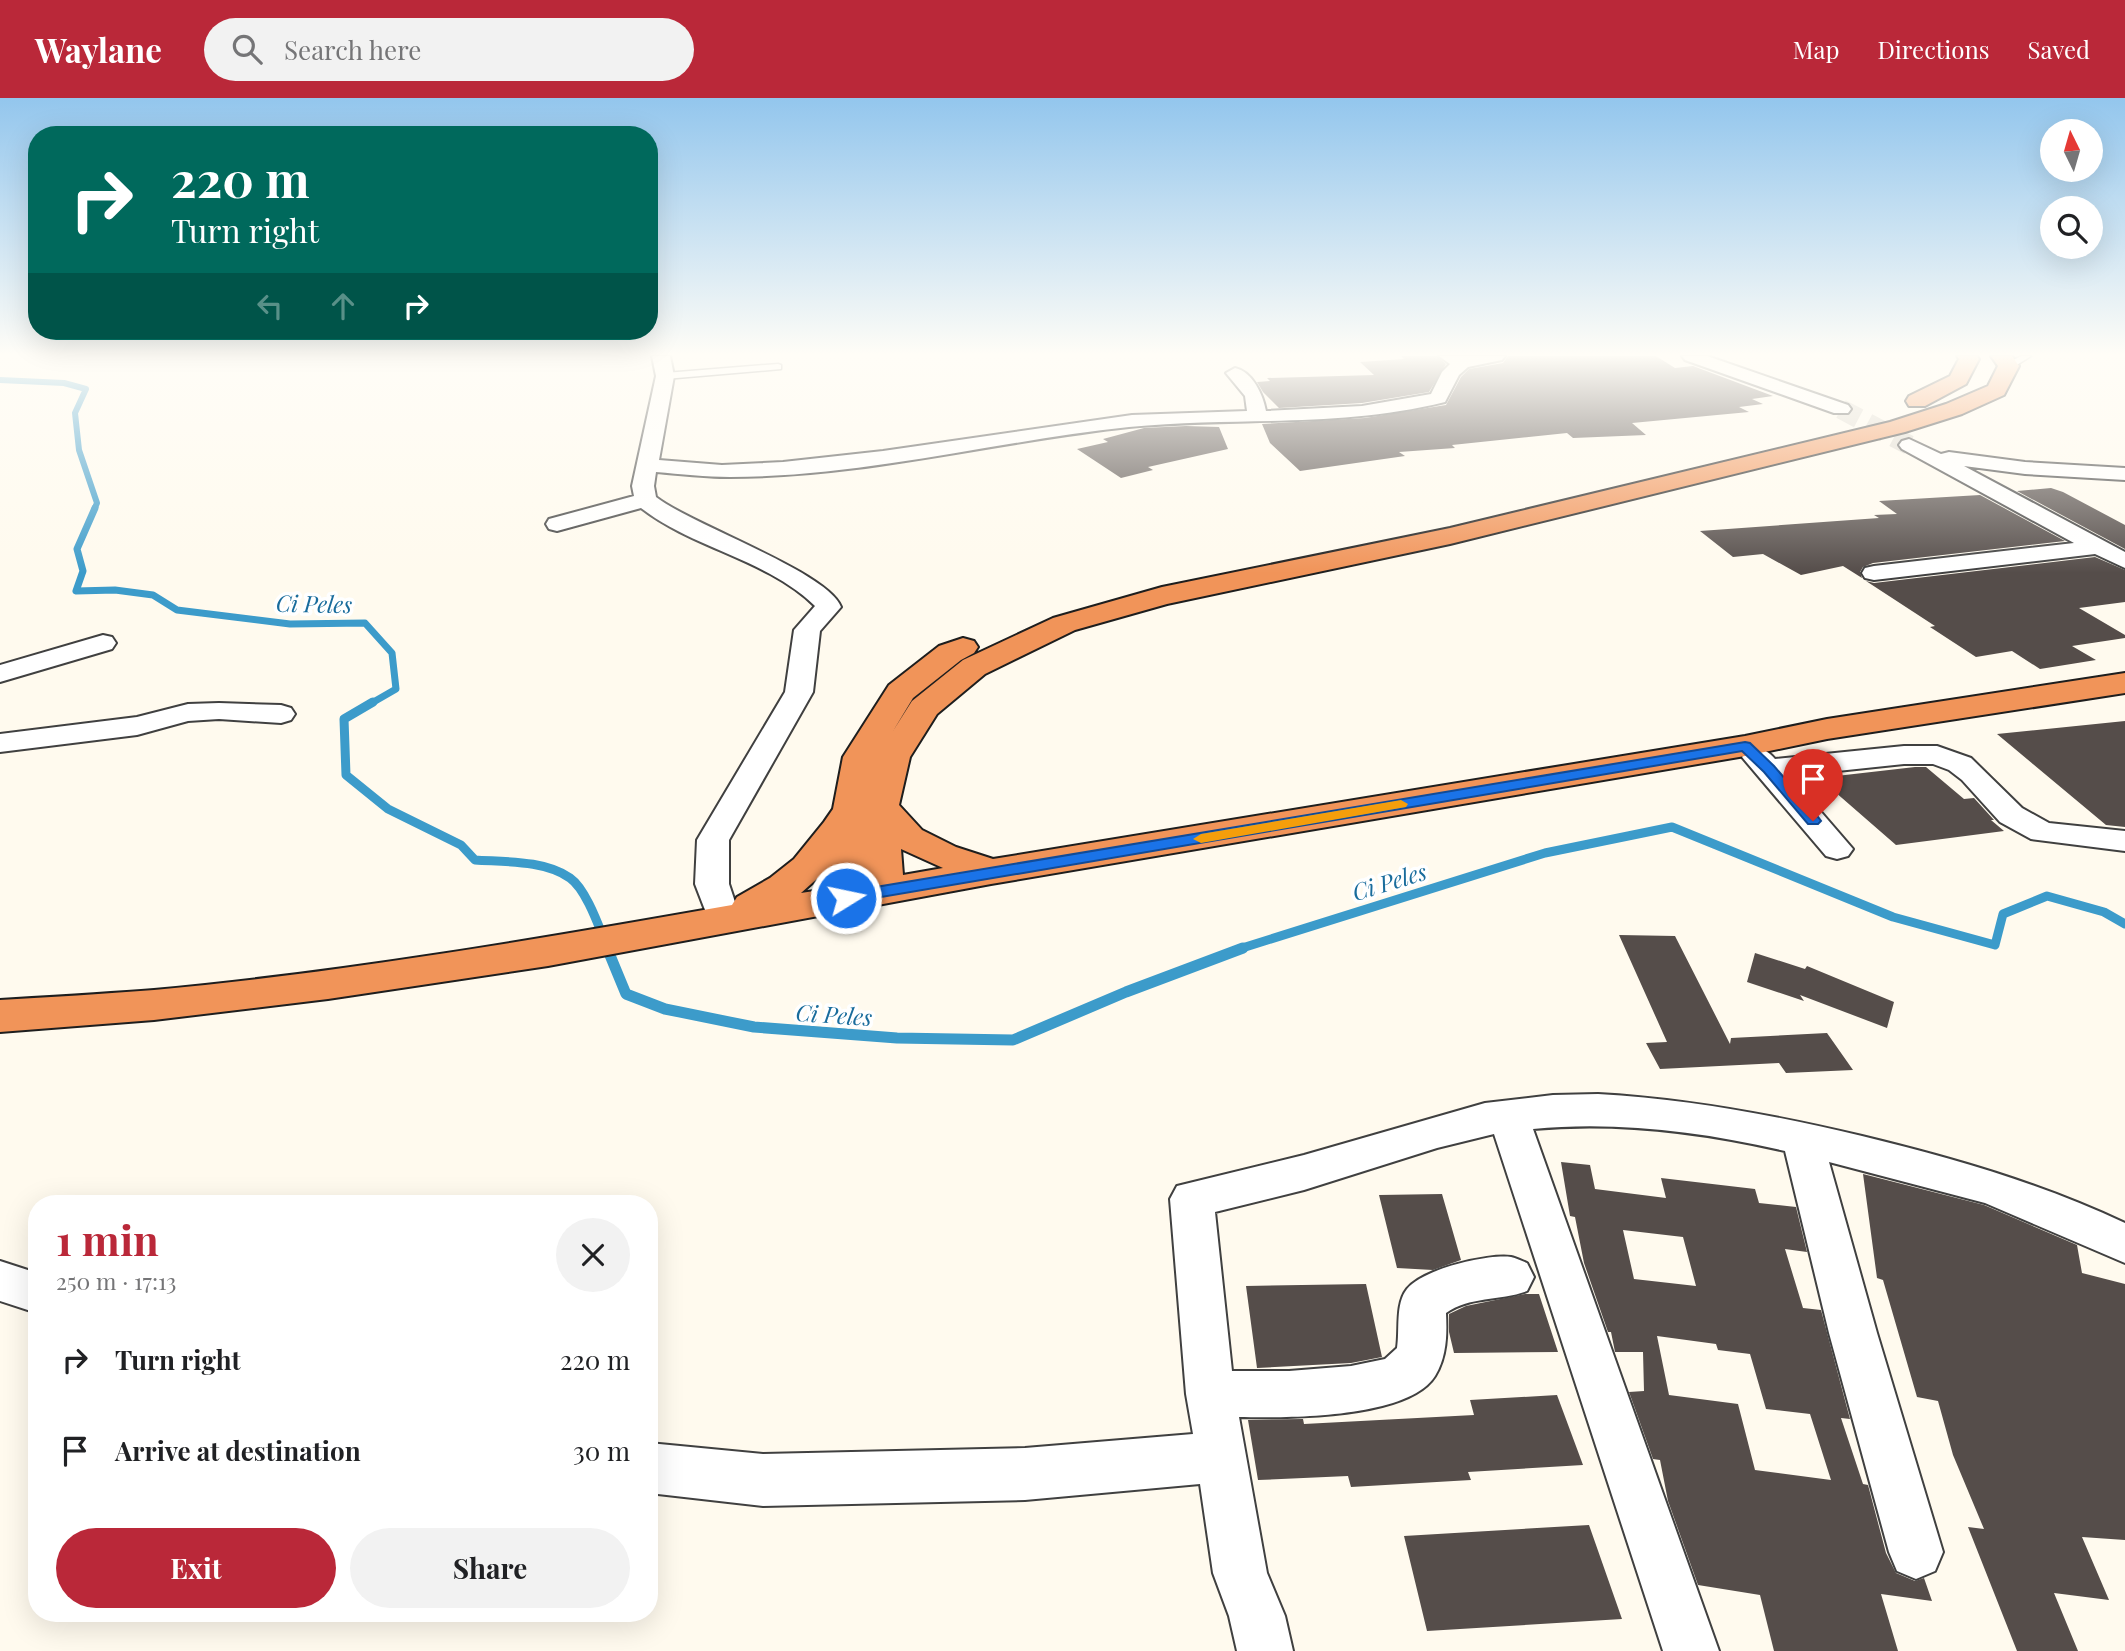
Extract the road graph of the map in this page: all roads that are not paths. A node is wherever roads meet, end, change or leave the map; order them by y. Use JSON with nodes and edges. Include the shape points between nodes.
{"nodes":[{"id":1,"x":655,"y":428,"type":"edge"},
{"id":2,"x":1082,"y":428,"type":"edge"},
{"id":3,"x":1821,"y":428,"type":"tunnel mouth"},
{"id":4,"x":1887,"y":428,"type":"edge"},
{"id":5,"x":1909,"y":445,"type":"tunnel mouth"},
{"id":6,"x":1929,"y":456,"type":"junction"},
{"id":7,"x":648,"y":465,"type":"junction"},
{"id":8,"x":2125,"y":474,"type":"edge"},
{"id":9,"x":645,"y":500,"type":"junction"},
{"id":10,"x":557,"y":524,"type":"dead end"},
{"id":11,"x":2099,"y":547,"type":"junction"},
{"id":12,"x":2125,"y":561,"type":"edge"},
{"id":13,"x":1944,"y":566,"type":"junction"},
{"id":14,"x":1874,"y":573,"type":"dead end"},
{"id":15,"x":1969,"y":582,"type":"dead end"},
{"id":16,"x":103,"y":643,"type":"dead end"},
{"id":17,"x":0,"y":674,"type":"edge"},
{"id":18,"x":2125,"y":683,"type":"edge"},
{"id":19,"x":281,"y":714,"type":"dead end"},
{"id":20,"x":0,"y":743,"type":"edge"},
{"id":21,"x":1757,"y":757,"type":"junction"},
{"id":22,"x":865,"y":808,"type":"junction"},
{"id":23,"x":2125,"y":841,"type":"edge"},
{"id":24,"x":1837,"y":849,"type":"dead end"},
{"id":25,"x":991,"y":872,"type":"junction"},
{"id":26,"x":884,"y":891,"type":"junction"},
{"id":27,"x":846,"y":898,"type":"junction"},
{"id":28,"x":724,"y":920,"type":"junction"},
{"id":29,"x":0,"y":1016,"type":"edge"},
{"id":30,"x":1508,"y":1116,"type":"junction"},
{"id":31,"x":1802,"y":1138,"type":"junction"},
{"id":32,"x":2125,"y":1244,"type":"edge"},
{"id":33,"x":1511,"y":1277,"type":"dead end"},
{"id":34,"x":0,"y":1281,"type":"edge"},
{"id":35,"x":28,"y":1290,"type":"edge"},
{"id":36,"x":1210,"y":1394,"type":"junction"},
{"id":37,"x":1222,"y":1457,"type":"junction"},
{"id":38,"x":658,"y":1469,"type":"edge"},
{"id":39,"x":1916,"y":1552,"type":"dead end"},
{"id":40,"x":1697,"y":1650,"type":"edge"},
{"id":41,"x":1265,"y":1651,"type":"edge"}],
"edges":[{"from":1,"to":7,"type":"street"},
{"from":2,"to":7,"type":"street","via":[[797,468],[729,471]]},
{"from":3,"to":22,"type":"highway","via":[[1436,523],[1150,581],[1044,610],[950,653],[900,692],[860,757]]},
{"from":4,"to":22,"type":"highway","via":[[1450,536],[1162,596],[1064,624],[974,667],[924,708]]},
{"from":5,"to":6,"type":"street"},
{"from":6,"to":8,"type":"street"},
{"from":6,"to":11,"type":"street"},
{"from":7,"to":9,"type":"street"},
{"from":9,"to":10,"type":"street"},
{"from":9,"to":28,"type":"street","via":[[663,515],[795,580],[828,607],[807,630],[799,692],[713,841],[712,884]]},
{"from":11,"to":12,"type":"street"},
{"from":11,"to":13,"type":"street"},
{"from":13,"to":14,"type":"street"},
{"from":13,"to":15,"type":"street"},
{"from":16,"to":17,"type":"street"},
{"from":18,"to":21,"type":"highway","via":[[1827,729]]},
{"from":19,"to":20,"type":"street","via":[[188,713],[137,726]]},
{"from":21,"to":23,"type":"street","via":[[1937,755],[1960,764],[2011,815],[2042,832]]},
{"from":21,"to":24,"type":"street"},
{"from":21,"to":25,"type":"highway"},
{"from":22,"to":25,"type":"highway","via":[[909,838]]},
{"from":22,"to":26,"type":"highway"},
{"from":22,"to":27,"type":"highway"},
{"from":22,"to":28,"type":"highway","via":[[787,887]]},
{"from":25,"to":26,"type":"highway"},
{"from":26,"to":27,"type":"highway"},
{"from":27,"to":28,"type":"highway"},
{"from":28,"to":29,"type":"highway","via":[[548,952],[167,1003]]},
{"from":30,"to":31,"type":"street","via":[[1576,1109],[1623,1112]]},
{"from":30,"to":36,"type":"street","via":[[1192,1199]]},
{"from":30,"to":40,"type":"street"},
{"from":31,"to":32,"type":"street","via":[[1977,1182],[2072,1217]]},
{"from":31,"to":39,"type":"street"},
{"from":33,"to":36,"type":"street","via":[[1457,1283],[1423,1304],[1420,1360],[1405,1375],[1340,1392]]},
{"from":34,"to":35,"type":"street"},
{"from":36,"to":37,"type":"street"},
{"from":37,"to":38,"type":"street","via":[[1025,1474],[763,1480]]},
{"from":37,"to":41,"type":"street","via":[[1240,1573]]}]}
